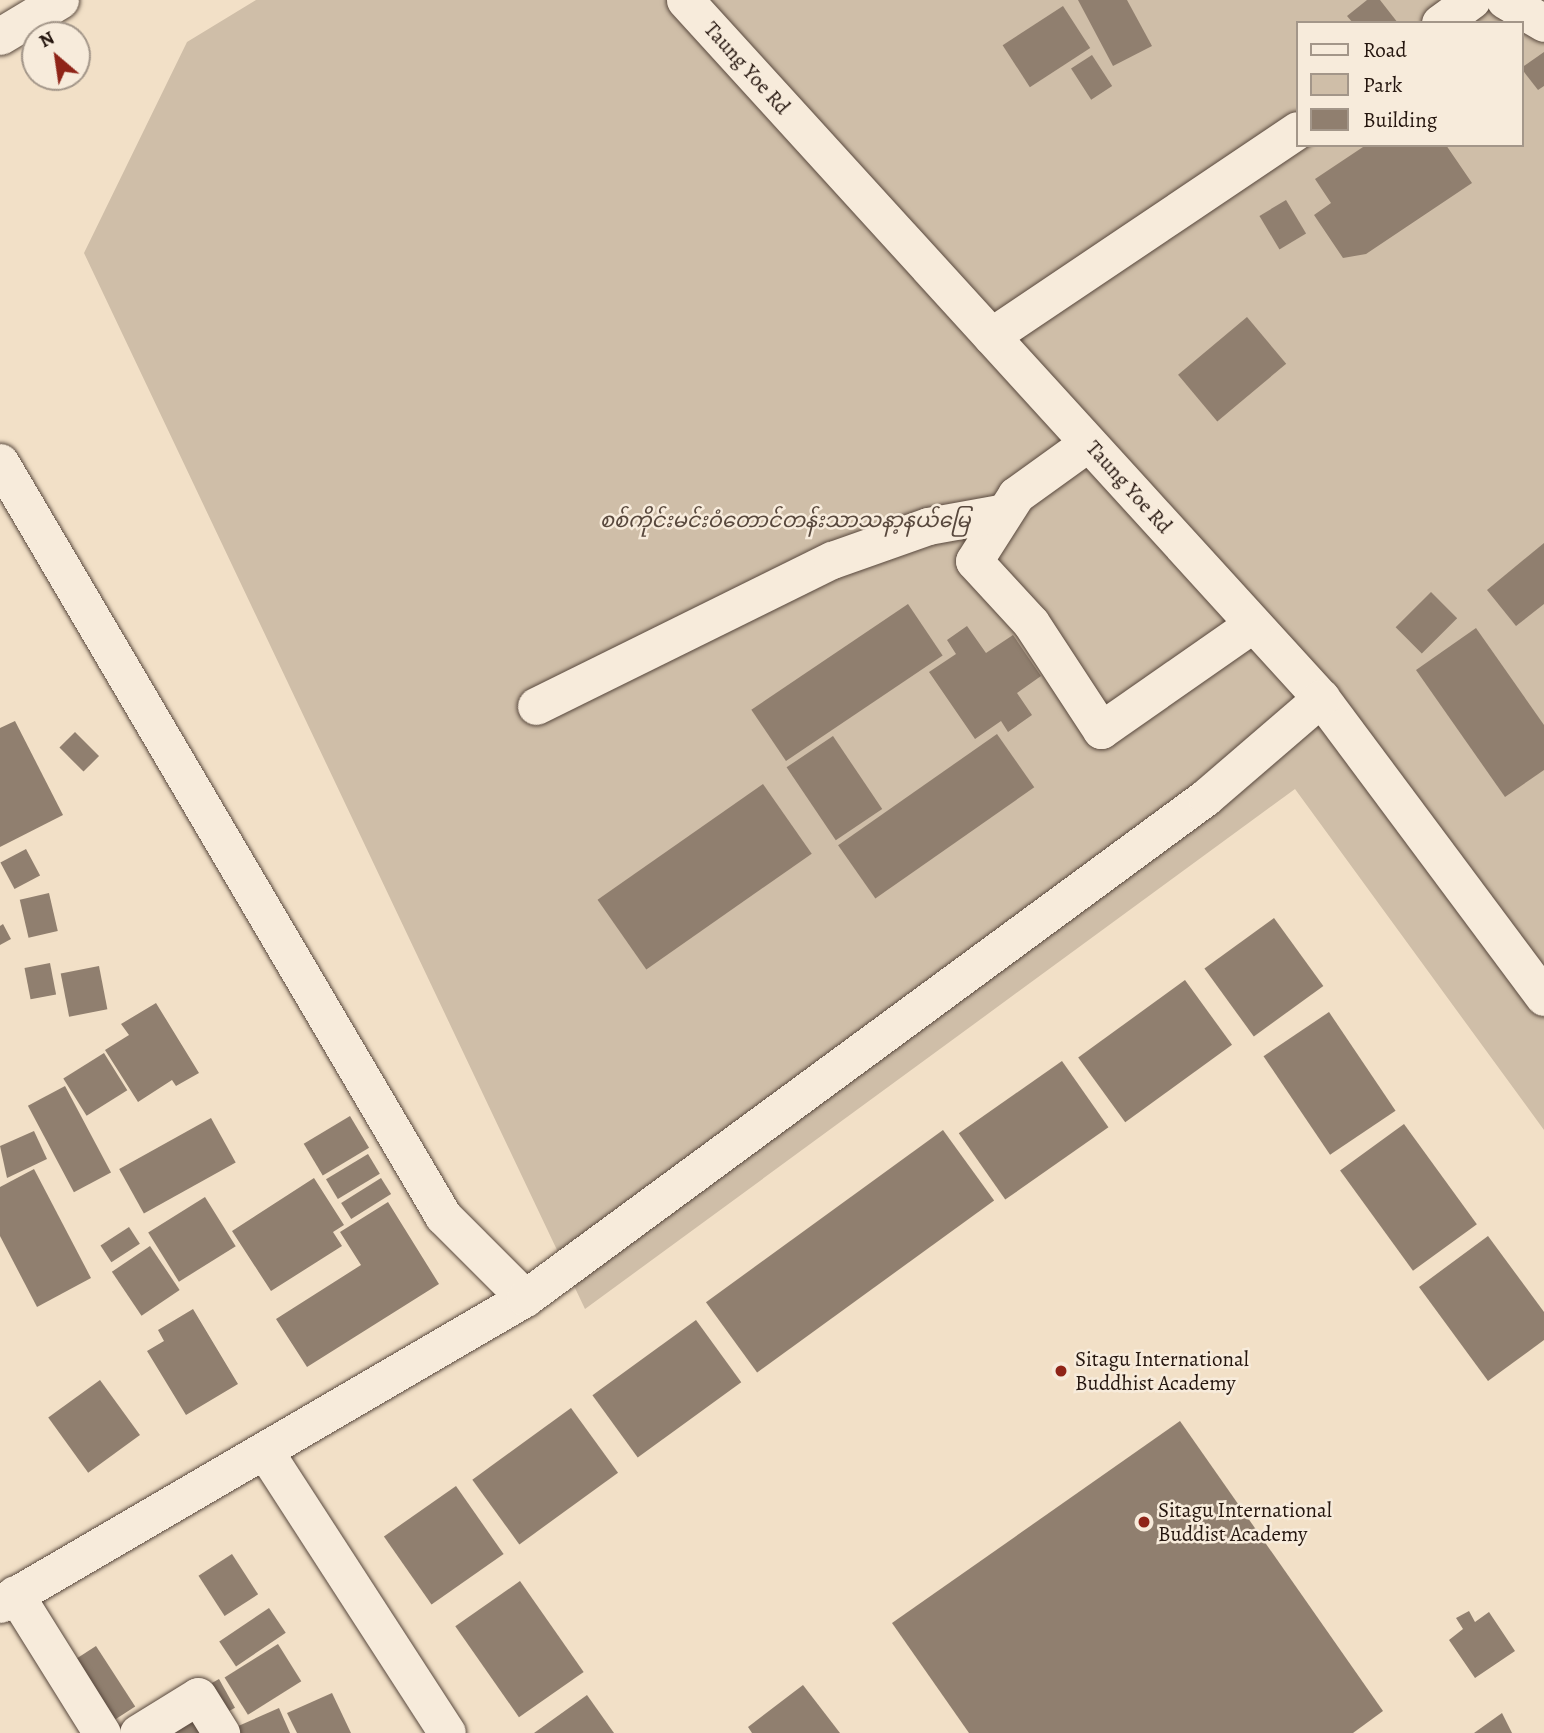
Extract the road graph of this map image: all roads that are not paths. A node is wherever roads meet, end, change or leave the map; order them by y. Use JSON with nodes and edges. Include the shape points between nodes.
{"nodes":[{"id":1,"x":60,"y":0,"type":"edge"},
{"id":2,"x":685,"y":0,"type":"edge"},
{"id":3,"x":1505,"y":0,"type":"edge"},
{"id":4,"x":1544,"y":23,"type":"edge"},
{"id":5,"x":0,"y":36,"type":"edge"},
{"id":6,"x":1296,"y":131,"type":"edge"},
{"id":7,"x":990,"y":336,"type":"junction"},
{"id":8,"x":1088,"y":443,"type":"junction"},
{"id":9,"x":0,"y":462,"type":"edge"},
{"id":10,"x":1000,"y":513,"type":"junction"},
{"id":11,"x":1253,"y":624,"type":"junction"},
{"id":12,"x":1321,"y":698,"type":"junction"},
{"id":13,"x":536,"y":706,"type":"dead end"},
{"id":14,"x":1544,"y":997,"type":"edge"},
{"id":15,"x":525,"y":1298,"type":"junction"},
{"id":16,"x":266,"y":1453,"type":"junction"},
{"id":17,"x":7,"y":1599,"type":"edge"},
{"id":18,"x":102,"y":1733,"type":"edge"},
{"id":19,"x":138,"y":1733,"type":"edge"},
{"id":20,"x":221,"y":1733,"type":"edge"},
{"id":21,"x":447,"y":1733,"type":"edge"}],
"edges":[{"from":1,"to":5,"type":"street"},
{"from":2,"to":7,"type":"street","name":"Taung Yoe Rd"},
{"from":3,"to":4,"type":"street"},
{"from":6,"to":7,"type":"street"},
{"from":7,"to":8,"type":"street","name":"Taung Yoe Rd"},
{"from":8,"to":10,"type":"street","via":[[1039,474]]},
{"from":8,"to":11,"type":"street","name":"Taung Yoe Rd"},
{"from":9,"to":15,"type":"street","via":[[443,1216]]},
{"from":10,"to":11,"type":"street","via":[[974,561],[1031,623],[1101,730]]},
{"from":10,"to":13,"type":"street","via":[[928,526],[832,560]]},
{"from":11,"to":12,"type":"street","name":"Taung Yoe Rd"},
{"from":12,"to":14,"type":"street","name":"Taung Yoe Rd"},
{"from":12,"to":15,"type":"street","via":[[1206,797]]},
{"from":15,"to":16,"type":"street"},
{"from":16,"to":17,"type":"street"},
{"from":16,"to":21,"type":"street"},
{"from":17,"to":18,"type":"street"},
{"from":19,"to":20,"type":"street","via":[[198,1696]]}]}
